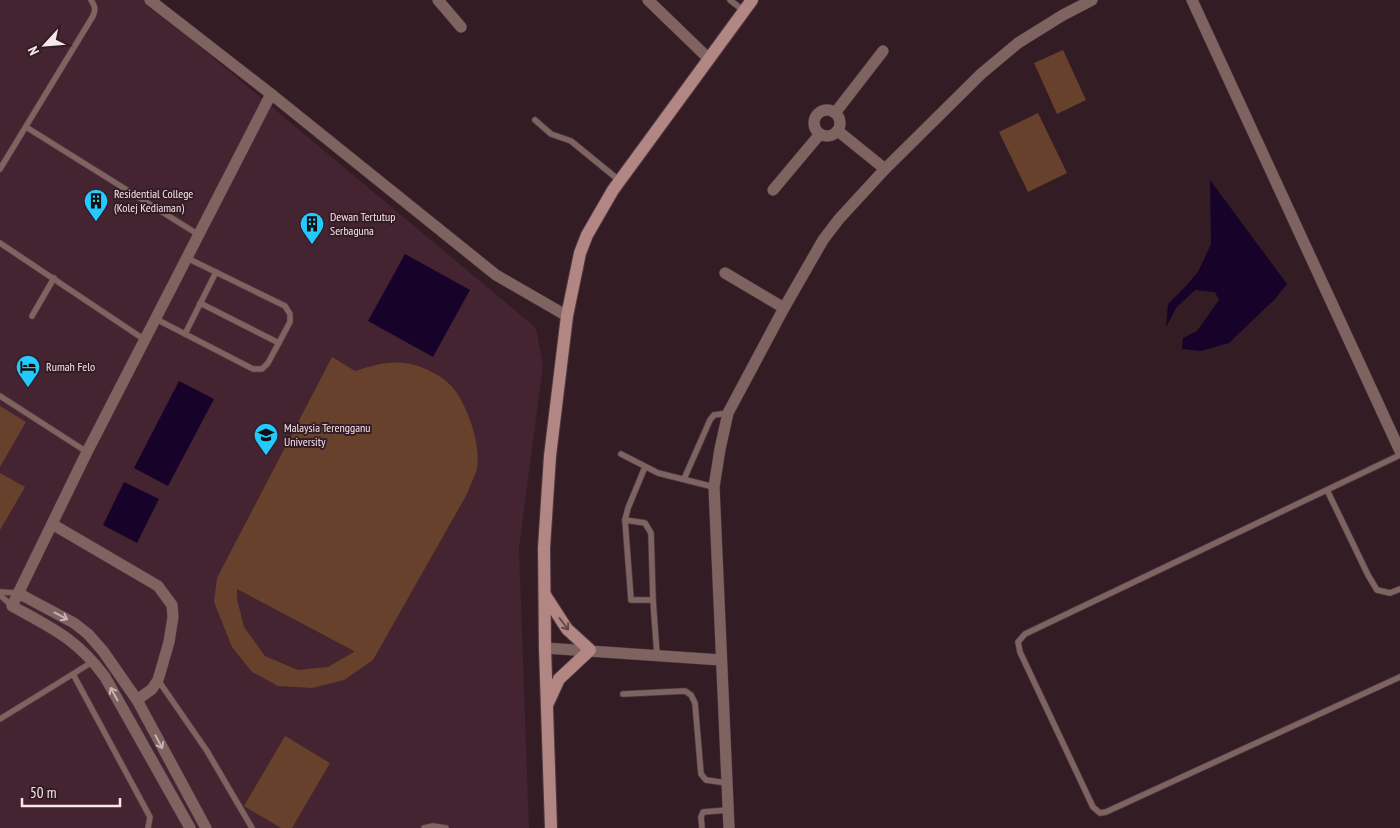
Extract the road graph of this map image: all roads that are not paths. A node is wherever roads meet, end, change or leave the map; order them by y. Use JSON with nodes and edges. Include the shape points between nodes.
{"nodes":[{"id":1,"x":91,"y":0,"type":"edge"},
{"id":2,"x":151,"y":0,"type":"edge"},
{"id":3,"x":438,"y":0,"type":"edge"},
{"id":4,"x":648,"y":0,"type":"edge"},
{"id":5,"x":730,"y":0,"type":"edge"},
{"id":6,"x":752,"y":0,"type":"edge"},
{"id":7,"x":1092,"y":0,"type":"edge"},
{"id":8,"x":1192,"y":0,"type":"edge"},
{"id":9,"x":744,"y":11,"type":"junction"},
{"id":10,"x":461,"y":27,"type":"dead end"},
{"id":11,"x":883,"y":51,"type":"dead end"},
{"id":12,"x":709,"y":59,"type":"junction"},
{"id":13,"x":271,"y":94,"type":"junction"},
{"id":14,"x":835,"y":113,"type":"junction"},
{"id":15,"x":535,"y":120,"type":"dead end"},
{"id":16,"x":26,"y":127,"type":"junction"},
{"id":17,"x":838,"y":131,"type":"junction"},
{"id":18,"x":820,"y":134,"type":"junction"},
{"id":19,"x":0,"y":169,"type":"edge"},
{"id":20,"x":886,"y":169,"type":"junction"},
{"id":21,"x":620,"y":180,"type":"junction"},
{"id":22,"x":773,"y":190,"type":"dead end"},
{"id":23,"x":199,"y":235,"type":"junction"},
{"id":24,"x":0,"y":243,"type":"edge"},
{"id":25,"x":187,"y":258,"type":"junction"},
{"id":26,"x":216,"y":272,"type":"junction"},
{"id":27,"x":725,"y":273,"type":"dead end"},
{"id":28,"x":54,"y":278,"type":"junction"},
{"id":29,"x":200,"y":303,"type":"junction"},
{"id":30,"x":784,"y":308,"type":"junction"},
{"id":31,"x":32,"y":316,"type":"dead end"},
{"id":32,"x":567,"y":316,"type":"junction"},
{"id":33,"x":156,"y":319,"type":"junction"},
{"id":34,"x":185,"y":334,"type":"junction"},
{"id":35,"x":145,"y":340,"type":"junction"},
{"id":36,"x":279,"y":344,"type":"junction"},
{"id":37,"x":0,"y":396,"type":"edge"},
{"id":38,"x":728,"y":412,"type":"junction"},
{"id":39,"x":87,"y":452,"type":"junction"},
{"id":40,"x":1400,"y":453,"type":"edge"},
{"id":41,"x":622,"y":454,"type":"dead end"},
{"id":42,"x":645,"y":467,"type":"junction"},
{"id":43,"x":684,"y":479,"type":"junction"},
{"id":44,"x":714,"y":487,"type":"junction"},
{"id":45,"x":1327,"y":490,"type":"junction"},
{"id":46,"x":625,"y":520,"type":"junction"},
{"id":47,"x":52,"y":524,"type":"junction"},
{"id":48,"x":1400,"y":589,"type":"edge"},
{"id":49,"x":18,"y":593,"type":"junction"},
{"id":50,"x":544,"y":593,"type":"junction"},
{"id":51,"x":0,"y":594,"type":"edge"},
{"id":52,"x":653,"y":600,"type":"junction"},
{"id":53,"x":12,"y":606,"type":"junction"},
{"id":54,"x":545,"y":648,"type":"junction"},
{"id":55,"x":590,"y":650,"type":"junction"},
{"id":56,"x":656,"y":655,"type":"junction"},
{"id":57,"x":721,"y":660,"type":"junction"},
{"id":58,"x":93,"y":661,"type":"junction"},
{"id":59,"x":73,"y":674,"type":"junction"},
{"id":60,"x":1400,"y":677,"type":"edge"},
{"id":61,"x":158,"y":680,"type":"junction"},
{"id":62,"x":623,"y":694,"type":"dead end"},
{"id":63,"x":136,"y":700,"type":"junction"},
{"id":64,"x":546,"y":707,"type":"junction"},
{"id":65,"x":0,"y":719,"type":"edge"},
{"id":66,"x":726,"y":783,"type":"junction"},
{"id":67,"x":728,"y":810,"type":"junction"},
{"id":68,"x":148,"y":828,"type":"edge"},
{"id":69,"x":190,"y":828,"type":"edge"},
{"id":70,"x":206,"y":828,"type":"edge"},
{"id":71,"x":252,"y":828,"type":"edge"},
{"id":72,"x":424,"y":828,"type":"edge"},
{"id":73,"x":446,"y":828,"type":"edge"},
{"id":74,"x":551,"y":828,"type":"edge"},
{"id":75,"x":702,"y":828,"type":"edge"},
{"id":76,"x":729,"y":828,"type":"edge"}],
"edges":[{"from":1,"to":16,"type":"lane","via":[[95,11],[93,16]]},
{"from":2,"to":13,"type":"street"},
{"from":3,"to":10,"type":"street"},
{"from":4,"to":12,"type":"street"},
{"from":5,"to":9,"type":"lane"},
{"from":6,"to":9,"type":"main road"},
{"from":7,"to":20,"type":"street","via":[[1018,43],[981,74]]},
{"from":8,"to":40,"type":"street"},
{"from":9,"to":12,"type":"main road"},
{"from":11,"to":14,"type":"street"},
{"from":12,"to":21,"type":"main road"},
{"from":13,"to":23,"type":"street"},
{"from":13,"to":32,"type":"street","via":[[496,275]]},
{"from":14,"to":17,"type":"street","via":[[840,121]]},
{"from":14,"to":18,"type":"street","via":[[825,111],[817,116],[814,126]]},
{"from":15,"to":21,"type":"lane","via":[[551,134],[571,141]]},
{"from":16,"to":19,"type":"lane"},
{"from":16,"to":23,"type":"lane"},
{"from":17,"to":18,"type":"street","via":[[829,136]]},
{"from":17,"to":20,"type":"street"},
{"from":18,"to":22,"type":"street"},
{"from":20,"to":30,"type":"street","via":[[823,240]]},
{"from":21,"to":32,"type":"main road","via":[[580,254]]},
{"from":23,"to":25,"type":"street"},
{"from":24,"to":28,"type":"lane"},
{"from":25,"to":26,"type":"lane"},
{"from":25,"to":33,"type":"street"},
{"from":26,"to":29,"type":"lane"},
{"from":26,"to":36,"type":"lane","via":[[285,306],[290,322]]},
{"from":27,"to":30,"type":"street"},
{"from":28,"to":31,"type":"lane"},
{"from":28,"to":35,"type":"lane"},
{"from":29,"to":34,"type":"lane"},
{"from":29,"to":36,"type":"lane"},
{"from":30,"to":38,"type":"street"},
{"from":32,"to":50,"type":"main road","via":[[550,456]]},
{"from":33,"to":34,"type":"lane"},
{"from":33,"to":35,"type":"street"},
{"from":34,"to":36,"type":"lane","via":[[253,369],[262,369]]},
{"from":35,"to":39,"type":"street"},
{"from":37,"to":39,"type":"lane"},
{"from":38,"to":43,"type":"lane","via":[[714,415],[710,420]]},
{"from":38,"to":44,"type":"street"},
{"from":39,"to":47,"type":"street"},
{"from":40,"to":45,"type":"lane"},
{"from":41,"to":42,"type":"lane"},
{"from":42,"to":43,"type":"lane"},
{"from":42,"to":46,"type":"lane"},
{"from":43,"to":44,"type":"lane"},
{"from":44,"to":57,"type":"street"},
{"from":45,"to":48,"type":"lane","via":[[1377,590],[1390,593]]},
{"from":45,"to":60,"type":"lane","via":[[1025,634],[1018,642],[1020,652],[1093,807],[1100,813]]},
{"from":46,"to":52,"type":"lane","via":[[645,523],[651,533]]},
{"from":46,"to":52,"type":"lane","via":[[631,600]]},
{"from":47,"to":49,"type":"street"},
{"from":47,"to":61,"type":"street","via":[[158,586],[172,605],[169,647]]},
{"from":49,"to":51,"type":"lane"},
{"from":49,"to":53,"type":"street"},
{"from":49,"to":63,"type":"street","one_way":true,"via":[[88,634],[103,650]]},
{"from":50,"to":54,"type":"main road"},
{"from":50,"to":55,"type":"main road","one_way":true,"via":[[567,629]]},
{"from":51,"to":53,"type":"lane"},
{"from":52,"to":56,"type":"lane"},
{"from":53,"to":58,"type":"street","via":[[74,642]]},
{"from":54,"to":55,"type":"street"},
{"from":54,"to":64,"type":"main road"},
{"from":55,"to":56,"type":"street"},
{"from":55,"to":64,"type":"main road","via":[[559,679]]},
{"from":56,"to":57,"type":"street"},
{"from":57,"to":66,"type":"street"},
{"from":58,"to":59,"type":"lane"},
{"from":69,"to":58,"type":"street","one_way":true},
{"from":59,"to":65,"type":"lane"},
{"from":59,"to":68,"type":"lane","via":[[150,817]]},
{"from":61,"to":63,"type":"street","via":[[152,689]]},
{"from":61,"to":71,"type":"lane","via":[[207,751]]},
{"from":62,"to":66,"type":"lane","via":[[685,691],[691,695],[701,774],[706,780]]},
{"from":63,"to":70,"type":"street","one_way":true},
{"from":64,"to":74,"type":"main road"},
{"from":66,"to":67,"type":"street"},
{"from":67,"to":75,"type":"lane","via":[[703,812]]},
{"from":67,"to":76,"type":"street"},
{"from":72,"to":73,"type":"lane"}]}
